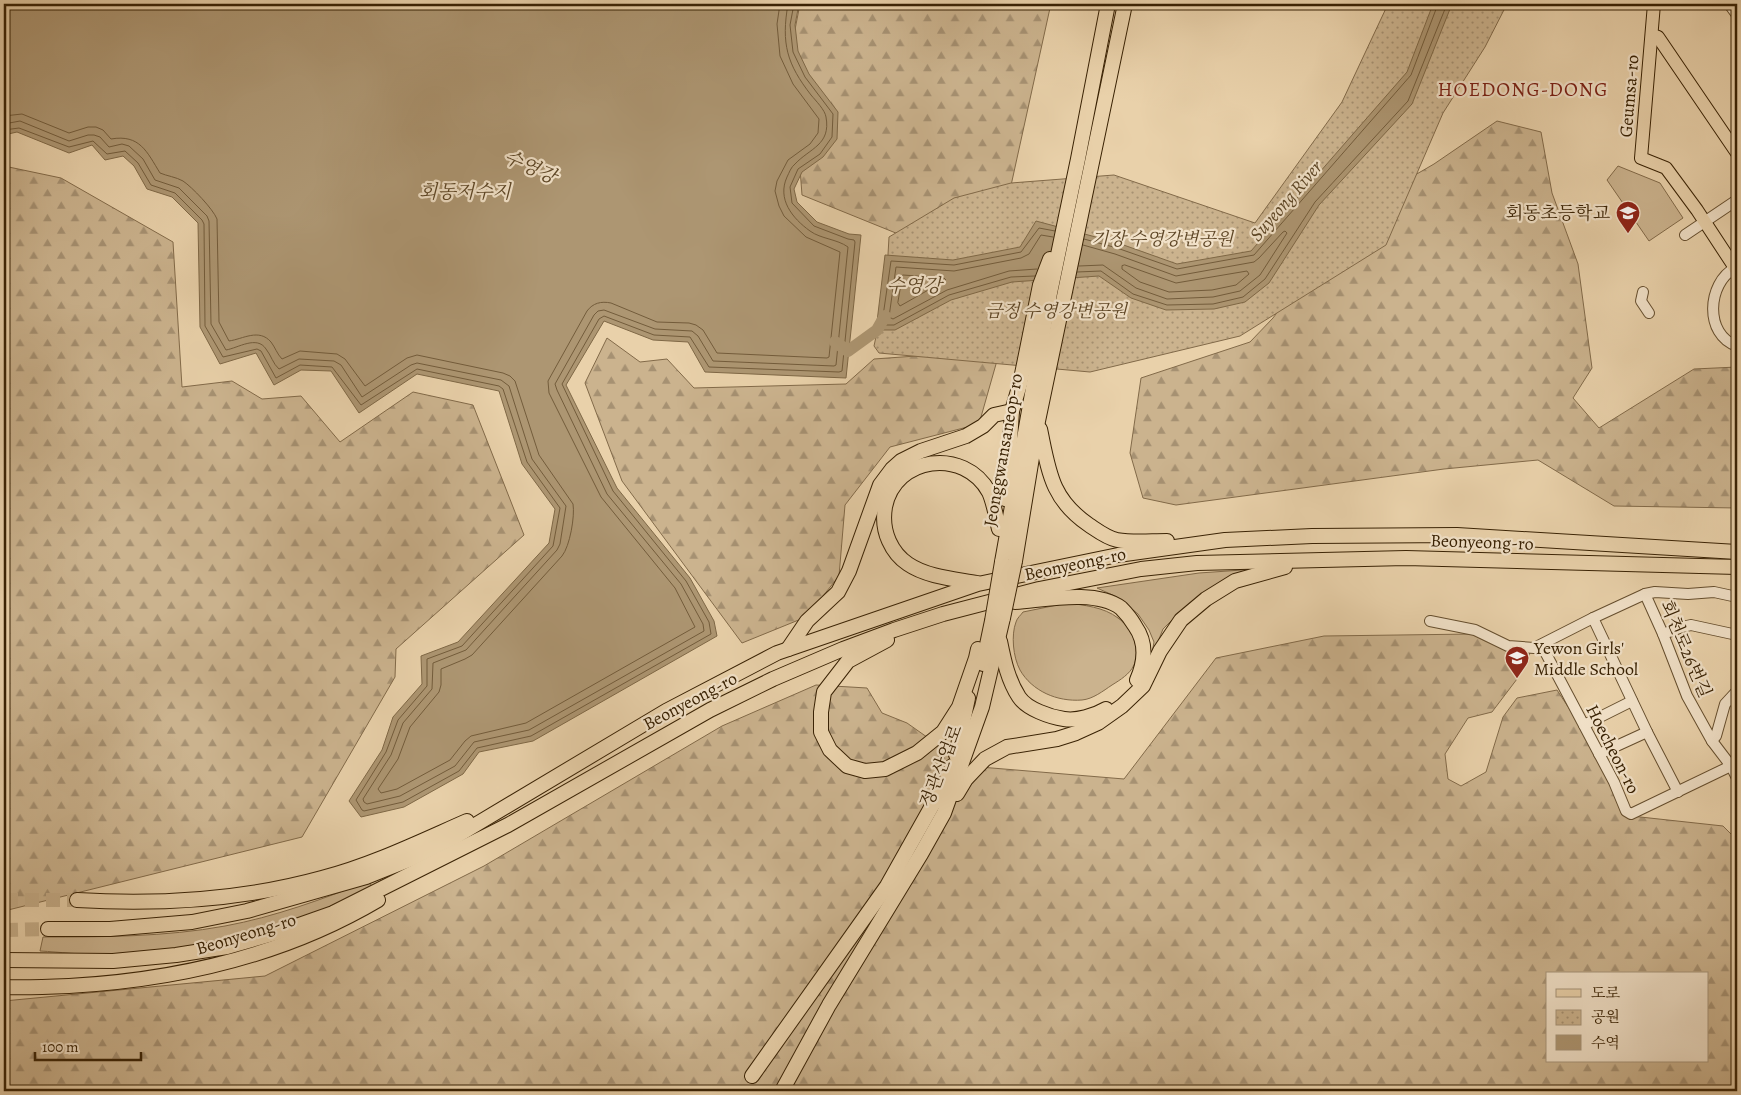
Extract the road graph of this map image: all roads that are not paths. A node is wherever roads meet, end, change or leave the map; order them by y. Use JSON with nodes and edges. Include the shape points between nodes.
{"nodes":[{"id":1,"x":1108,"y":4,"type":"edge"},
{"id":2,"x":1125,"y":4,"type":"edge"},
{"id":3,"x":1654,"y":4,"type":"edge"},
{"id":4,"x":1729,"y":4,"type":"edge"},
{"id":5,"x":1737,"y":15,"type":"edge"},
{"id":6,"x":1652,"y":35,"type":"junction"},
{"id":7,"x":1737,"y":153,"type":"edge"},
{"id":8,"x":1737,"y":200,"type":"edge"},
{"id":9,"x":1067,"y":214,"type":"junction"},
{"id":10,"x":1704,"y":222,"type":"junction"},
{"id":11,"x":1684,"y":235,"type":"dead end"},
{"id":12,"x":1736,"y":270,"type":"edge"},
{"id":13,"x":1643,"y":292,"type":"dead end"},
{"id":14,"x":1649,"y":313,"type":"dead end"},
{"id":15,"x":1737,"y":346,"type":"edge"},
{"id":16,"x":1012,"y":411,"type":"junction"},
{"id":17,"x":1033,"y":420,"type":"junction"},
{"id":18,"x":999,"y":529,"type":"junction"},
{"id":19,"x":1225,"y":540,"type":"junction"},
{"id":20,"x":1737,"y":547,"type":"edge"},
{"id":21,"x":1681,"y":548,"type":"junction"},
{"id":22,"x":1737,"y":552,"type":"edge"},
{"id":23,"x":1310,"y":561,"type":"junction"},
{"id":24,"x":1003,"y":563,"type":"junction"},
{"id":25,"x":1678,"y":566,"type":"junction"},
{"id":26,"x":1737,"y":567,"type":"edge"},
{"id":27,"x":1737,"y":575,"type":"edge"},
{"id":28,"x":978,"y":584,"type":"junction"},
{"id":29,"x":1645,"y":594,"type":"junction"},
{"id":30,"x":1737,"y":597,"type":"edge"},
{"id":31,"x":984,"y":604,"type":"junction"},
{"id":32,"x":1593,"y":618,"type":"junction"},
{"id":33,"x":992,"y":619,"type":"junction"},
{"id":34,"x":921,"y":621,"type":"junction"},
{"id":35,"x":1430,"y":621,"type":"dead end"},
{"id":36,"x":1664,"y":634,"type":"junction"},
{"id":37,"x":999,"y":635,"type":"junction"},
{"id":38,"x":1737,"y":635,"type":"edge"},
{"id":39,"x":1543,"y":644,"type":"junction"},
{"id":40,"x":788,"y":649,"type":"junction"},
{"id":41,"x":976,"y":658,"type":"junction"},
{"id":42,"x":1737,"y":691,"type":"edge"},
{"id":43,"x":1632,"y":701,"type":"junction"},
{"id":44,"x":1584,"y":726,"type":"junction"},
{"id":45,"x":1647,"y":732,"type":"junction"},
{"id":46,"x":1712,"y":741,"type":"junction"},
{"id":47,"x":1599,"y":754,"type":"junction"},
{"id":48,"x":956,"y":755,"type":"junction"},
{"id":49,"x":1734,"y":764,"type":"edge"},
{"id":50,"x":1737,"y":778,"type":"edge"},
{"id":51,"x":1678,"y":792,"type":"junction"},
{"id":52,"x":513,"y":801,"type":"junction"},
{"id":53,"x":944,"y":814,"type":"junction"},
{"id":54,"x":476,"y":842,"type":"junction"},
{"id":55,"x":77,"y":900,"type":"tunnel mouth"},
{"id":56,"x":48,"y":929,"type":"tunnel mouth"},
{"id":57,"x":4,"y":960,"type":"edge"},
{"id":58,"x":4,"y":987,"type":"edge"},
{"id":59,"x":752,"y":1076,"type":"tunnel mouth"},
{"id":60,"x":783,"y":1090,"type":"dead end"}],
"edges":[{"from":1,"to":9,"type":"highway","name":"Jeonggwansaneop-ro"},
{"from":2,"to":17,"type":"highway"},
{"from":3,"to":6,"type":"main road"},
{"from":4,"to":5,"type":"street"},
{"from":6,"to":7,"type":"main road","via":[[1658,37]]},
{"from":6,"to":10,"type":"main road","name":"Geumsa-ro","via":[[1641,158],[1666,168]]},
{"from":8,"to":10,"type":"street"},
{"from":9,"to":16,"type":"highway","via":[[1040,285]]},
{"from":9,"to":17,"type":"highway","name":"Jeonggwansaneop-ro","via":[[1050,293]]},
{"from":10,"to":11,"type":"street"},
{"from":10,"to":12,"type":"main road","name":"Geumsa-ro"},
{"from":12,"to":15,"type":"street","via":[[1729,272],[1720,286],[1713,302],[1712,316],[1724,339]]},
{"from":13,"to":14,"type":"street","via":[[1641,301]]},
{"from":16,"to":18,"type":"highway","via":[[1007,486]]},
{"from":16,"to":40,"type":"highway","via":[[994,415],[966,436],[921,451],[892,469],[880,485],[850,570],[838,592],[808,621]]},
{"from":17,"to":19,"type":"highway","via":[[1056,492],[1075,514],[1100,532],[1126,541]]},
{"from":17,"to":24,"type":"highway"},
{"from":18,"to":24,"type":"highway"},
{"from":18,"to":28,"type":"highway","via":[[989,493],[978,478],[954,465],[927,464],[910,471],[896,483],[887,499],[884,516],[886,534],[894,551],[907,564],[923,572]]},
{"from":19,"to":21,"type":"highway","name":"Beonyeong-ro","via":[[1457,535]]},
{"from":19,"to":28,"type":"highway","name":"Beonyeong-ro","via":[[1118,556]]},
{"from":20,"to":21,"type":"highway"},
{"from":21,"to":22,"type":"highway","name":"Beonyeong-ro"},
{"from":23,"to":25,"type":"highway","name":"Beonyeong-ro","via":[[1406,558]]},
{"from":23,"to":31,"type":"highway","name":"Beonyeong-ro","via":[[1197,563],[1141,569],[1039,589]]},
{"from":23,"to":53,"type":"highway","via":[[1235,581],[1206,599],[1181,620],[1143,686],[1122,706],[1098,723],[1076,733],[1007,747],[985,759],[966,779]]},
{"from":24,"to":33,"type":"highway","bridge":true},
{"from":24,"to":33,"type":"highway"},
{"from":25,"to":26,"type":"highway","name":"Beonyeong-ro"},
{"from":25,"to":27,"type":"highway"},
{"from":28,"to":40,"type":"highway","name":"Beonyeong-ro"},
{"from":29,"to":30,"type":"street","via":[[1714,592]]},
{"from":29,"to":32,"type":"street"},
{"from":29,"to":36,"type":"street","name":"회천로26번길"},
{"from":31,"to":34,"type":"highway","name":"Beonyeong-ro"},
{"from":31,"to":37,"type":"highway","via":[[1086,598],[1110,603],[1120,608],[1140,632],[1145,659],[1134,686],[1120,701],[1087,717],[1065,719],[1037,711],[1020,699],[1008,676]]},
{"from":32,"to":39,"type":"street"},
{"from":32,"to":43,"type":"street"},
{"from":33,"to":37,"type":"highway","name":"정관산업로"},
{"from":33,"to":41,"type":"highway"},
{"from":33,"to":48,"type":"highway","via":[[974,706]]},
{"from":34,"to":41,"type":"highway","via":[[848,661],[824,692],[821,732],[830,750],[847,766],[865,771],[885,769],[917,753],[943,732],[959,707]]},
{"from":34,"to":54,"type":"highway","name":"Beonyeong-ro","via":[[843,649],[710,710]]},
{"from":35,"to":39,"type":"street","via":[[1475,630],[1508,646],[1534,648]]},
{"from":36,"to":38,"type":"street","via":[[1692,625]]},
{"from":36,"to":46,"type":"street","name":"회천로26번길","via":[[1686,696]]},
{"from":37,"to":53,"type":"highway","name":"정관산업로","via":[[982,707]]},
{"from":39,"to":44,"type":"street","name":"Hoecheon-ro"},
{"from":40,"to":52,"type":"highway","name":"Beonyeong-ro","via":[[666,711]]},
{"from":41,"to":48,"type":"highway"},
{"from":42,"to":46,"type":"street","via":[[1726,704]]},
{"from":43,"to":44,"type":"street"},
{"from":43,"to":45,"type":"street"},
{"from":44,"to":47,"type":"street","name":"Hoecheon-ro"},
{"from":45,"to":47,"type":"street"},
{"from":45,"to":51,"type":"street"},
{"from":46,"to":49,"type":"street","name":"회천로26번길"},
{"from":47,"to":51,"type":"street","name":"Hoecheon-ro","via":[[1626,811],[1631,814]]},
{"from":48,"to":59,"type":"highway","via":[[946,781],[888,886]]},
{"from":49,"to":50,"type":"street","name":"회천로26번길"},
{"from":49,"to":51,"type":"street","name":"Hoecheon-ro"},
{"from":52,"to":55,"type":"highway","name":"Beonyeong-ro","via":[[383,858],[279,889],[174,902]]},
{"from":52,"to":56,"type":"highway","name":"Beonyeong-ro","via":[[455,837],[366,878],[248,911],[192,922],[110,929]]},
{"from":53,"to":60,"type":"highway","name":"정관산업로","via":[[828,1005]]},
{"from":54,"to":57,"type":"highway","name":"Beonyeong-ro","via":[[334,913],[227,946],[113,962]]},
{"from":54,"to":58,"type":"highway","name":"Beonyeong-ro","via":[[350,917],[254,954],[208,967],[130,981]]}]}
